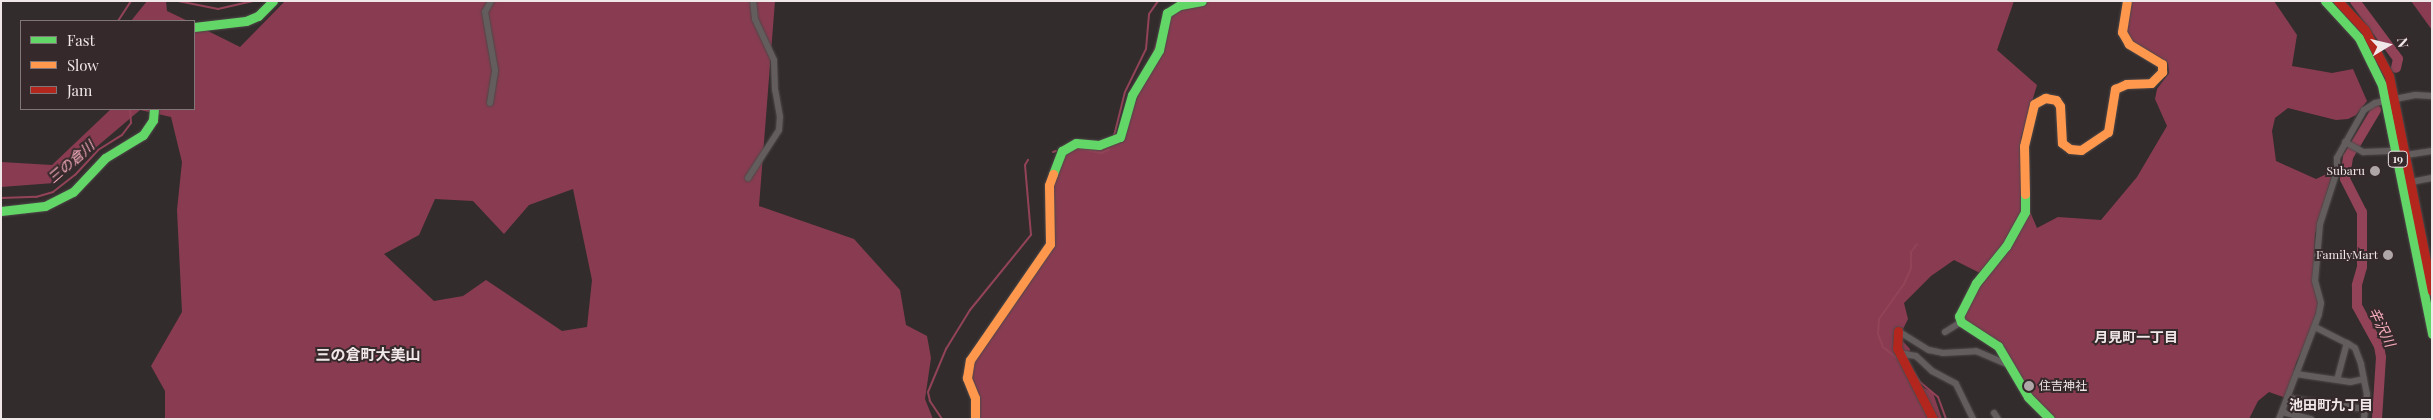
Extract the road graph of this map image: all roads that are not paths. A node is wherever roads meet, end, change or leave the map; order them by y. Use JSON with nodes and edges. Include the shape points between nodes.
{"nodes":[{"id":1,"x":273,"y":1,"type":"edge"},
{"id":2,"x":491,"y":1,"type":"edge"},
{"id":3,"x":753,"y":1,"type":"edge"},
{"id":4,"x":1202,"y":1,"type":"edge"},
{"id":5,"x":2127,"y":1,"type":"edge"},
{"id":6,"x":2325,"y":1,"type":"edge"},
{"id":7,"x":2338,"y":1,"type":"edge"},
{"id":8,"x":195,"y":28,"type":"edge"},
{"id":9,"x":2432,"y":96,"type":"edge"},
{"id":10,"x":2396,"y":98,"type":"junction"},
{"id":11,"x":2386,"y":100,"type":"junction"},
{"id":12,"x":490,"y":103,"type":"dead end"},
{"id":13,"x":154,"y":110,"type":"edge"},
{"id":14,"x":2348,"y":143,"type":"junction"},
{"id":15,"x":2396,"y":151,"type":"junction"},
{"id":16,"x":2432,"y":151,"type":"edge"},
{"id":17,"x":2406,"y":155,"type":"junction"},
{"id":18,"x":748,"y":178,"type":"dead end"},
{"id":19,"x":2432,"y":178,"type":"edge"},
{"id":20,"x":2411,"y":182,"type":"junction"},
{"id":21,"x":1,"y":211,"type":"edge"},
{"id":22,"x":2432,"y":291,"type":"edge"},
{"id":23,"x":1960,"y":322,"type":"junction"},
{"id":24,"x":2315,"y":327,"type":"junction"},
{"id":25,"x":1898,"y":331,"type":"joint"},
{"id":26,"x":1945,"y":332,"type":"dead end"},
{"id":27,"x":2432,"y":334,"type":"edge"},
{"id":28,"x":2347,"y":343,"type":"junction"},
{"id":29,"x":1933,"y":351,"type":"junction"},
{"id":30,"x":1900,"y":353,"type":"junction"},
{"id":31,"x":1916,"y":356,"type":"junction"},
{"id":32,"x":2006,"y":364,"type":"junction"},
{"id":33,"x":2296,"y":374,"type":"junction"},
{"id":34,"x":2364,"y":379,"type":"junction"},
{"id":35,"x":2337,"y":380,"type":"junction"},
{"id":36,"x":2288,"y":398,"type":"junction"},
{"id":37,"x":2365,"y":409,"type":"junction"},
{"id":38,"x":2281,"y":416,"type":"edge"},
{"id":39,"x":975,"y":419,"type":"edge"},
{"id":40,"x":1933,"y":419,"type":"edge"},
{"id":41,"x":1973,"y":419,"type":"edge"},
{"id":42,"x":2050,"y":419,"type":"edge"},
{"id":43,"x":2309,"y":419,"type":"edge"},
{"id":44,"x":2364,"y":419,"type":"edge"}],
"edges":[{"from":1,"to":8,"type":"main road","via":[[258,16],[246,21]]},
{"from":2,"to":12,"type":"street","via":[[485,12],[495,70]]},
{"from":3,"to":18,"type":"street","via":[[755,19],[774,60],[780,117],[778,130]]},
{"from":4,"to":39,"type":"main road","via":[[1180,5],[1166,13],[1159,50],[1132,95],[1120,138],[1107,144],[1076,142],[1062,151],[1058,158],[1049,185],[1050,244],[970,360],[967,378],[975,398]]},
{"from":5,"to":23,"type":"main road","via":[[2122,32],[2128,44],[2162,64],[2162,72],[2151,83],[2126,84],[2114,89],[2108,132],[2081,150],[2070,149],[2062,143],[2060,106],[2056,100],[2045,98],[2034,104],[2024,146],[2025,212],[2006,246],[1976,283],[1959,316]]},
{"from":6,"to":11,"type":"main road","number":"19","via":[[2359,38],[2377,71]]},
{"from":7,"to":10,"type":"main road","number":"19","via":[[2365,30],[2374,45]]},
{"from":9,"to":10,"type":"street"},
{"from":10,"to":11,"type":"street"},
{"from":10,"to":17,"type":"main road","number":"19"},
{"from":11,"to":14,"type":"street","via":[[2364,110]]},
{"from":11,"to":15,"type":"main road","number":"19"},
{"from":13,"to":21,"type":"main road","via":[[153,120],[143,135],[105,158],[73,192],[45,206]]},
{"from":14,"to":15,"type":"street","via":[[2360,151]]},
{"from":14,"to":24,"type":"street","via":[[2338,158],[2320,224],[2316,280],[2321,303]]},
{"from":15,"to":27,"type":"main road","number":"19"},
{"from":16,"to":17,"type":"street"},
{"from":17,"to":20,"type":"main road","number":"19"},
{"from":19,"to":20,"type":"street"},
{"from":20,"to":22,"type":"main road","number":"19"},
{"from":23,"to":26,"type":"street"},
{"from":23,"to":32,"type":"main road","via":[[1992,340],[2002,351]]},
{"from":24,"to":28,"type":"street"},
{"from":24,"to":33,"type":"street"},
{"from":25,"to":29,"type":"street"},
{"from":25,"to":30,"type":"main road","via":[[1896,340]]},
{"from":28,"to":34,"type":"street","via":[[2355,348]]},
{"from":28,"to":35,"type":"street"},
{"from":29,"to":31,"type":"street"},
{"from":29,"to":32,"type":"street","via":[[1976,351]]},
{"from":30,"to":31,"type":"street"},
{"from":30,"to":40,"type":"main road"},
{"from":31,"to":41,"type":"street","via":[[1932,371],[1960,388]]},
{"from":32,"to":42,"type":"main road","via":[[2028,398]]},
{"from":33,"to":35,"type":"street"},
{"from":33,"to":36,"type":"street"},
{"from":34,"to":35,"type":"street"},
{"from":34,"to":37,"type":"street"},
{"from":36,"to":37,"type":"street"},
{"from":36,"to":38,"type":"street"},
{"from":37,"to":44,"type":"street"},
{"from":38,"to":43,"type":"street"}]}
